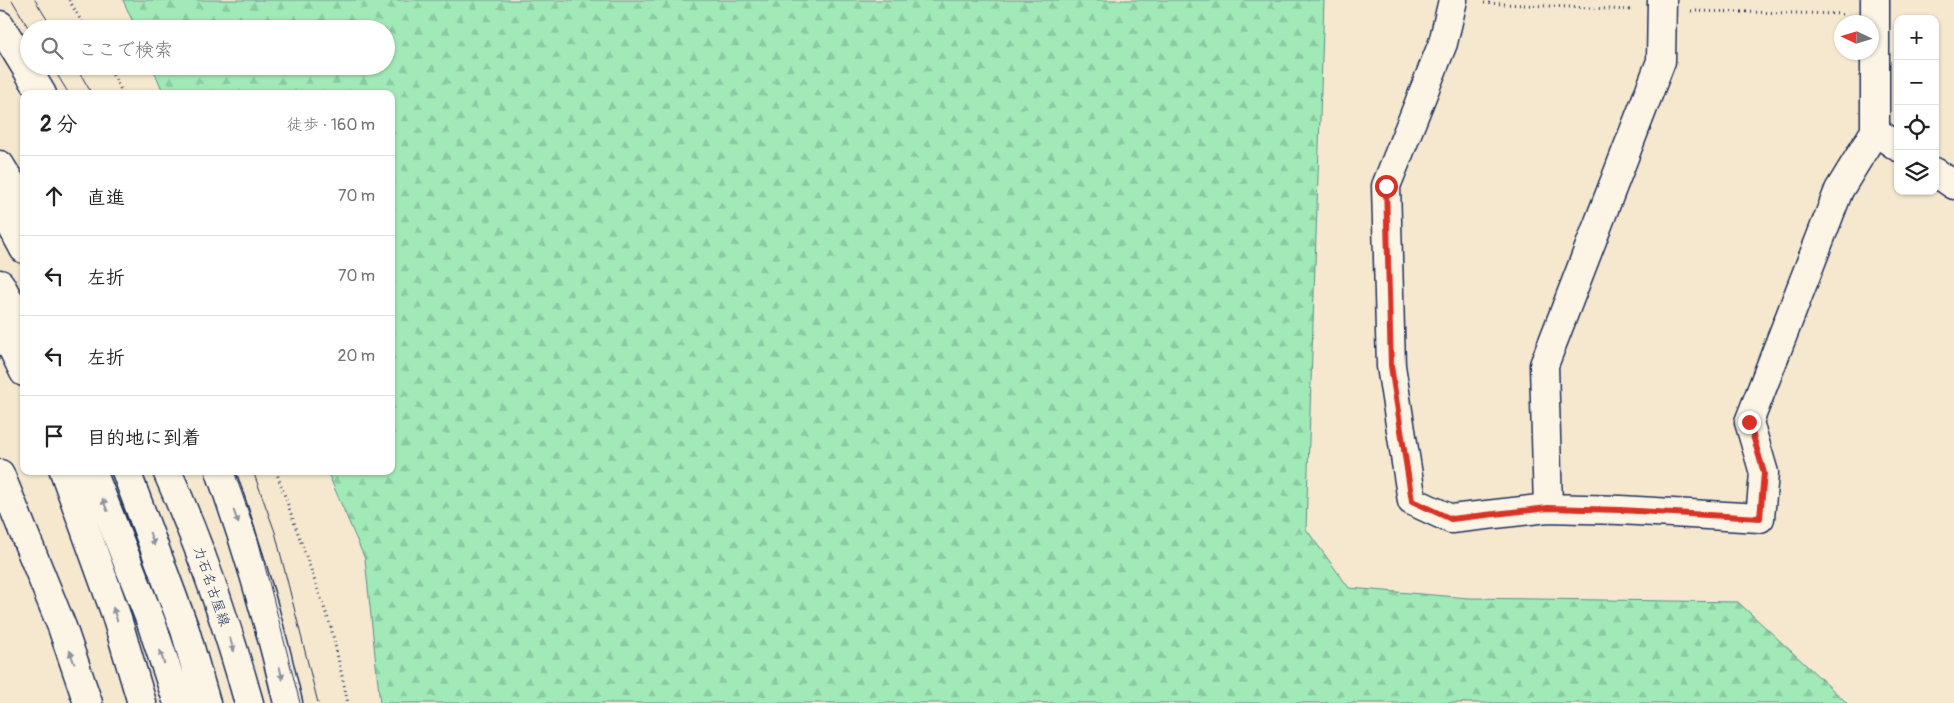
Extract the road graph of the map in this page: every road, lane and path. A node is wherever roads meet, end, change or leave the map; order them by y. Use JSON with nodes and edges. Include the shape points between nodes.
{"nodes":[{"id":1,"x":69,"y":0,"type":"edge"},
{"id":2,"x":1453,"y":0,"type":"edge"},
{"id":3,"x":1662,"y":0,"type":"edge"},
{"id":4,"x":1875,"y":0,"type":"edge"},
{"id":5,"x":81,"y":20,"type":"edge"},
{"id":6,"x":0,"y":25,"type":"edge"},
{"id":7,"x":20,"y":58,"type":"edge"},
{"id":8,"x":30,"y":75,"type":"edge"},
{"id":9,"x":113,"y":75,"type":"edge"},
{"id":10,"x":40,"y":90,"type":"edge"},
{"id":11,"x":121,"y":90,"type":"edge"},
{"id":12,"x":1875,"y":131,"type":"junction"},
{"id":13,"x":1894,"y":144,"type":"edge"},
{"id":14,"x":0,"y":165,"type":"edge"},
{"id":15,"x":1939,"y":175,"type":"edge"},
{"id":16,"x":1954,"y":185,"type":"edge"},
{"id":17,"x":20,"y":198,"type":"edge"},
{"id":18,"x":0,"y":204,"type":"edge"},
{"id":19,"x":20,"y":242,"type":"edge"},
{"id":20,"x":0,"y":284,"type":"edge"},
{"id":21,"x":20,"y":321,"type":"edge"},
{"id":22,"x":0,"y":322,"type":"edge"},
{"id":23,"x":20,"y":364,"type":"edge"},
{"id":24,"x":0,"y":474,"type":"edge"},
{"id":25,"x":65,"y":475,"type":"edge"},
{"id":26,"x":94,"y":475,"type":"edge"},
{"id":27,"x":127,"y":475,"type":"edge"},
{"id":28,"x":169,"y":475,"type":"edge"},
{"id":29,"x":221,"y":475,"type":"edge"},
{"id":30,"x":277,"y":475,"type":"edge"},
{"id":31,"x":1548,"y":508,"type":"junction"},
{"id":32,"x":88,"y":703,"type":"edge"},
{"id":33,"x":142,"y":703,"type":"edge"},
{"id":34,"x":178,"y":703,"type":"edge"},
{"id":35,"x":206,"y":703,"type":"edge"},
{"id":36,"x":249,"y":703,"type":"edge"},
{"id":37,"x":288,"y":703,"type":"edge"},
{"id":38,"x":348,"y":703,"type":"edge"}],
"edges":[{"from":1,"to":5,"type":"path"},
{"from":2,"to":31,"type":"main road","via":[[1443,43],[1386,186],[1391,366],[1412,501],[1451,519]]},
{"from":3,"to":31,"type":"main road","via":[[1660,61],[1544,365]]},
{"from":4,"to":12,"type":"main road"},
{"from":6,"to":7,"type":"main road"},
{"from":8,"to":10,"type":"main road"},
{"from":9,"to":11,"type":"path"},
{"from":12,"to":13,"type":"main road"},
{"from":12,"to":31,"type":"main road","via":[[1839,190],[1749,422],[1764,473],[1760,518]]},
{"from":14,"to":17,"type":"main road"},
{"from":15,"to":16,"type":"main road"},
{"from":18,"to":19,"type":"main road"},
{"from":20,"to":21,"type":"main road"},
{"from":22,"to":23,"type":"main road"},
{"from":32,"to":24,"type":"main road","one_way":true,"via":[[62,627]]},
{"from":33,"to":25,"type":"main road","one_way":true,"via":[[115,612]]},
{"from":34,"to":26,"type":"main road","one_way":true,"via":[[151,622]]},
{"from":27,"to":35,"type":"main road","one_way":true,"via":[[185,630]]},
{"from":28,"to":36,"type":"main road","name":"力石名古屋線","one_way":true,"via":[[217,598]]},
{"from":29,"to":37,"type":"main road","one_way":true,"via":[[260,594]]},
{"from":30,"to":38,"type":"path","via":[[331,627]]}]}
